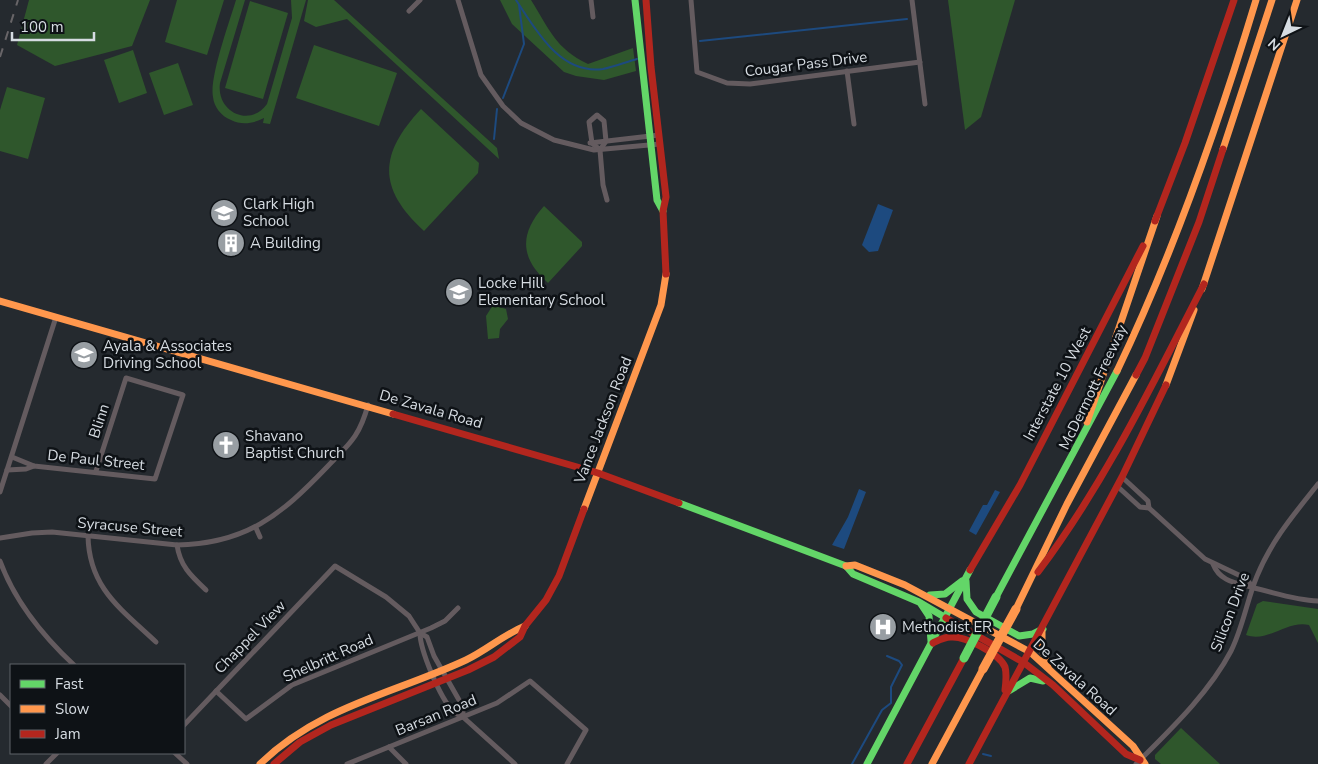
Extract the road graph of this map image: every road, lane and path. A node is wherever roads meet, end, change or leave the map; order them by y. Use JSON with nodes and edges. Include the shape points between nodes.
{"nodes":[{"id":1,"x":420,"y":0,"type":"edge"},
{"id":2,"x":458,"y":0,"type":"edge"},
{"id":3,"x":591,"y":0,"type":"edge"},
{"id":4,"x":635,"y":0,"type":"edge"},
{"id":5,"x":646,"y":0,"type":"edge"},
{"id":6,"x":691,"y":0,"type":"edge"},
{"id":7,"x":912,"y":0,"type":"edge"},
{"id":8,"x":1234,"y":0,"type":"edge"},
{"id":9,"x":1256,"y":0,"type":"edge"},
{"id":10,"x":1272,"y":0,"type":"edge"},
{"id":11,"x":1297,"y":0,"type":"edge"},
{"id":12,"x":409,"y":11,"type":"dead end"},
{"id":13,"x":593,"y":17,"type":"dead end"},
{"id":14,"x":920,"y":62,"type":"junction"},
{"id":15,"x":847,"y":71,"type":"junction"},
{"id":16,"x":925,"y":104,"type":"dead end"},
{"id":17,"x":854,"y":124,"type":"dead end"},
{"id":18,"x":655,"y":140,"type":"junction"},
{"id":19,"x":606,"y":142,"type":"junction"},
{"id":20,"x":592,"y":143,"type":"junction"},
{"id":21,"x":583,"y":146,"type":"junction"},
{"id":22,"x":600,"y":150,"type":"junction"},
{"id":23,"x":607,"y":200,"type":"dead end"},
{"id":24,"x":1157,"y":216,"type":"junction"},
{"id":25,"x":1204,"y":284,"type":"junction"},
{"id":26,"x":0,"y":301,"type":"edge"},
{"id":27,"x":56,"y":317,"type":"junction"},
{"id":28,"x":368,"y":405,"type":"junction"},
{"id":29,"x":12,"y":457,"type":"junction"},
{"id":30,"x":1073,"y":458,"type":"junction"},
{"id":31,"x":34,"y":466,"type":"junction"},
{"id":32,"x":7,"y":470,"type":"junction"},
{"id":33,"x":96,"y":471,"type":"junction"},
{"id":34,"x":598,"y":473,"type":"junction"},
{"id":35,"x":155,"y":479,"type":"joint"},
{"id":36,"x":1120,"y":481,"type":"junction"},
{"id":37,"x":1318,"y":484,"type":"edge"},
{"id":38,"x":0,"y":492,"type":"edge"},
{"id":39,"x":1149,"y":508,"type":"junction"},
{"id":40,"x":256,"y":528,"type":"junction"},
{"id":41,"x":88,"y":536,"type":"junction"},
{"id":42,"x":260,"y":537,"type":"dead end"},
{"id":43,"x":0,"y":538,"type":"edge"},
{"id":44,"x":177,"y":545,"type":"junction"},
{"id":45,"x":0,"y":561,"type":"edge"},
{"id":46,"x":1213,"y":564,"type":"junction"},
{"id":47,"x":846,"y":566,"type":"junction"},
{"id":48,"x":967,"y":578,"type":"junction"},
{"id":49,"x":1028,"y":584,"type":"junction"},
{"id":50,"x":1253,"y":587,"type":"junction"},
{"id":51,"x":206,"y":590,"type":"dead end"},
{"id":52,"x":927,"y":595,"type":"junction"},
{"id":53,"x":1318,"y":601,"type":"edge"},
{"id":54,"x":919,"y":602,"type":"junction"},
{"id":55,"x":458,"y":608,"type":"dead end"},
{"id":56,"x":951,"y":608,"type":"junction"},
{"id":57,"x":945,"y":617,"type":"junction"},
{"id":58,"x":525,"y":626,"type":"junction"},
{"id":59,"x":1043,"y":629,"type":"junction"},
{"id":60,"x":420,"y":633,"type":"junction"},
{"id":61,"x":156,"y":642,"type":"dead end"},
{"id":62,"x":930,"y":644,"type":"junction"},
{"id":63,"x":431,"y":648,"type":"junction"},
{"id":64,"x":424,"y":651,"type":"junction"},
{"id":65,"x":1030,"y":652,"type":"junction"},
{"id":66,"x":1023,"y":662,"type":"junction"},
{"id":67,"x":73,"y":664,"type":"edge"},
{"id":68,"x":1049,"y":670,"type":"junction"},
{"id":69,"x":437,"y":671,"type":"junction"},
{"id":70,"x":446,"y":679,"type":"junction"},
{"id":71,"x":437,"y":683,"type":"junction"},
{"id":72,"x":1053,"y":685,"type":"junction"},
{"id":73,"x":216,"y":691,"type":"junction"},
{"id":74,"x":1005,"y":694,"type":"junction"},
{"id":75,"x":0,"y":695,"type":"edge"},
{"id":76,"x":457,"y":699,"type":"junction"},
{"id":77,"x":448,"y":704,"type":"junction"},
{"id":78,"x":940,"y":704,"type":"junction"},
{"id":79,"x":10,"y":705,"type":"edge"},
{"id":80,"x":463,"y":717,"type":"junction"},
{"id":81,"x":185,"y":724,"type":"edge"},
{"id":82,"x":389,"y":747,"type":"junction"},
{"id":83,"x":56,"y":754,"type":"edge"},
{"id":84,"x":176,"y":754,"type":"edge"},
{"id":85,"x":1140,"y":763,"type":"edge"},
{"id":86,"x":46,"y":764,"type":"edge"},
{"id":87,"x":188,"y":764,"type":"edge"},
{"id":88,"x":260,"y":764,"type":"edge"},
{"id":89,"x":274,"y":764,"type":"edge"},
{"id":90,"x":347,"y":764,"type":"edge"},
{"id":91,"x":406,"y":764,"type":"edge"},
{"id":92,"x":514,"y":764,"type":"edge"},
{"id":93,"x":567,"y":764,"type":"edge"},
{"id":94,"x":867,"y":764,"type":"edge"},
{"id":95,"x":900,"y":764,"type":"edge"},
{"id":96,"x":907,"y":764,"type":"edge"},
{"id":97,"x":932,"y":764,"type":"edge"},
{"id":98,"x":969,"y":764,"type":"edge"}],
"edges":[{"from":1,"to":12,"type":"street"},
{"from":2,"to":21,"type":"street","via":[[481,75],[502,106],[542,136]]},
{"from":3,"to":13,"type":"street"},
{"from":4,"to":18,"type":"main road","name":"Vance Jackson Road"},
{"from":5,"to":18,"type":"main road","name":"Vance Jackson Road"},
{"from":6,"to":15,"type":"street","name":"Cougar Pass Drive","via":[[697,72],[726,83],[742,85]]},
{"from":7,"to":14,"type":"street"},
{"from":8,"to":24,"type":"main road","name":"Interstate 10 West","via":[[1186,143]]},
{"from":9,"to":30,"type":"main road","name":"McDermott Freeway","via":[[1234,72],[1151,300]]},
{"from":10,"to":49,"type":"main road","name":"McDermott Freeway","via":[[1199,222],[1145,358]]},
{"from":11,"to":25,"type":"main road"},
{"from":14,"to":15,"type":"street","name":"Cougar Pass Drive"},
{"from":14,"to":16,"type":"street"},
{"from":15,"to":17,"type":"street"},
{"from":18,"to":19,"type":"street"},
{"from":18,"to":22,"type":"street"},
{"from":18,"to":34,"type":"main road","name":"Vance Jackson Road","via":[[657,200],[663,211],[667,263],[660,305]]},
{"from":19,"to":20,"type":"street"},
{"from":19,"to":20,"type":"street","via":[[604,121],[597,115],[590,122]]},
{"from":19,"to":22,"type":"street"},
{"from":20,"to":21,"type":"street"},
{"from":20,"to":22,"type":"street"},
{"from":21,"to":22,"type":"street"},
{"from":22,"to":23,"type":"street"},
{"from":24,"to":30,"type":"main road"},
{"from":24,"to":48,"type":"main road","name":"Interstate 10 West","via":[[1020,485]]},
{"from":25,"to":36,"type":"main road","via":[[1161,398]]},
{"from":25,"to":49,"type":"main road","via":[[1128,434],[1085,509]]},
{"from":26,"to":27,"type":"main road","name":"De Zavala Road"},
{"from":27,"to":28,"type":"main road","name":"De Zavala Road"},
{"from":27,"to":29,"type":"street"},
{"from":28,"to":34,"type":"main road","name":"De Zavala Road"},
{"from":28,"to":40,"type":"street","name":"Syracuse Street","via":[[359,434],[292,503]]},
{"from":29,"to":31,"type":"street","name":"De Paul Street"},
{"from":29,"to":32,"type":"street"},
{"from":30,"to":78,"type":"main road","name":"McDermott Freeway","bridge":true},
{"from":31,"to":32,"type":"street","name":"De Paul Street"},
{"from":31,"to":33,"type":"street","name":"De Paul Street"},
{"from":32,"to":38,"type":"street"},
{"from":33,"to":35,"type":"street","name":"De Paul Street"},
{"from":33,"to":35,"type":"street","name":"Blinn","via":[[126,378],[183,395]]},
{"from":34,"to":47,"type":"main road","name":"De Zavala Road"},
{"from":34,"to":58,"type":"main road","name":"Vance Jackson Road","via":[[559,576],[546,600]]},
{"from":36,"to":39,"type":"street","via":[[1148,501]]},
{"from":36,"to":39,"type":"street","via":[[1140,507]]},
{"from":36,"to":59,"type":"main road"},
{"from":37,"to":50,"type":"street","name":"Silicon Drive","via":[[1275,541]]},
{"from":39,"to":46,"type":"street"},
{"from":40,"to":42,"type":"street"},
{"from":40,"to":44,"type":"street","name":"Syracuse Street","via":[[214,542]]},
{"from":41,"to":43,"type":"street","name":"Syracuse Street","via":[[32,533]]},
{"from":41,"to":44,"type":"street","name":"Syracuse Street"},
{"from":41,"to":61,"type":"street","via":[[92,567],[104,591]]},
{"from":44,"to":51,"type":"street","via":[[183,568]]},
{"from":45,"to":67,"type":"street","via":[[29,616]]},
{"from":46,"to":50,"type":"street","via":[[1245,578]]},
{"from":46,"to":50,"type":"street","via":[[1216,573],[1228,580],[1240,586]]},
{"from":47,"to":52,"type":"main road","name":"De Zavala Road","via":[[855,565]]},
{"from":47,"to":54,"type":"main road","name":"De Zavala Road","via":[[853,574]]},
{"from":48,"to":52,"type":"main road","via":[[945,594]]},
{"from":48,"to":56,"type":"main road","name":"Interstate 10 West"},
{"from":48,"to":59,"type":"main road","via":[[967,599],[976,612],[1019,636]]},
{"from":49,"to":97,"type":"main road","name":"McDermott Freeway","bridge":true},
{"from":50,"to":53,"type":"street","via":[[1280,596]]},
{"from":50,"to":85,"type":"street","name":"Silicon Drive","via":[[1231,650],[1219,670]]},
{"from":52,"to":56,"type":"main road","name":"De Zavala Road"},
{"from":54,"to":57,"type":"main road","name":"De Zavala Road"},
{"from":54,"to":62,"type":"main road","via":[[929,616]]},
{"from":55,"to":60,"type":"street","name":"Shelbritt Road","via":[[445,621]]},
{"from":56,"to":57,"type":"main road","name":"Interstate 10 West"},
{"from":56,"to":65,"type":"main road","name":"De Zavala Road"},
{"from":57,"to":62,"type":"main road","name":"Interstate 10 West"},
{"from":57,"to":66,"type":"main road","name":"De Zavala Road"},
{"from":58,"to":69,"type":"main road","name":"Vance Jackson Road","via":[[514,629],[484,651]]},
{"from":58,"to":70,"type":"main road","name":"Vance Jackson Road","via":[[520,637],[494,657]]},
{"from":59,"to":65,"type":"main road"},
{"from":59,"to":68,"type":"main road","via":[[1042,649]]},
{"from":60,"to":63,"type":"street","via":[[427,638]]},
{"from":60,"to":64,"type":"street"},
{"from":60,"to":73,"type":"street","name":"Shelbritt Road","via":[[292,685],[246,719]]},
{"from":60,"to":73,"type":"street","name":"Chappel View","via":[[394,602],[335,566]]},
{"from":62,"to":74,"type":"main road","via":[[948,635],[960,636],[999,658],[1007,671]]},
{"from":62,"to":94,"type":"main road","name":"Interstate 10 West"},
{"from":63,"to":64,"type":"street"},
{"from":63,"to":69,"type":"street"},
{"from":64,"to":69,"type":"street"},
{"from":65,"to":66,"type":"main road"},
{"from":65,"to":68,"type":"main road","name":"De Zavala Road"},
{"from":66,"to":72,"type":"main road","name":"De Zavala Road"},
{"from":66,"to":74,"type":"main road"},
{"from":68,"to":85,"type":"main road","name":"De Zavala Road","via":[[1133,746]]},
{"from":69,"to":70,"type":"street"},
{"from":69,"to":71,"type":"street"},
{"from":69,"to":88,"type":"main road","name":"Vance Jackson Road","via":[[311,724],[280,744]]},
{"from":70,"to":71,"type":"main road","name":"Vance Jackson Road"},
{"from":70,"to":76,"type":"street"},
{"from":71,"to":77,"type":"street"},
{"from":71,"to":89,"type":"main road","name":"Vance Jackson Road","via":[[323,729],[300,742]]},
{"from":72,"to":74,"type":"main road","via":[[1030,678]]},
{"from":72,"to":85,"type":"main road","name":"De Zavala Road","via":[[1126,754]]},
{"from":73,"to":81,"type":"street","name":"Chappel View"},
{"from":74,"to":98,"type":"main road"},
{"from":75,"to":79,"type":"street"},
{"from":76,"to":77,"type":"street"},
{"from":76,"to":80,"type":"street","via":[[463,707]]},
{"from":77,"to":80,"type":"street","via":[[453,712]]},
{"from":78,"to":95,"type":"main road"},
{"from":78,"to":96,"type":"main road","name":"McDermott Freeway"},
{"from":80,"to":82,"type":"street","name":"Barsan Road"},
{"from":80,"to":92,"type":"street"},
{"from":80,"to":93,"type":"street","name":"Barsan Road","via":[[497,703],[530,681],[586,730]]},
{"from":82,"to":90,"type":"street","name":"Barsan Road"},
{"from":82,"to":91,"type":"street"},
{"from":83,"to":86,"type":"street"},
{"from":84,"to":87,"type":"street"}]}
